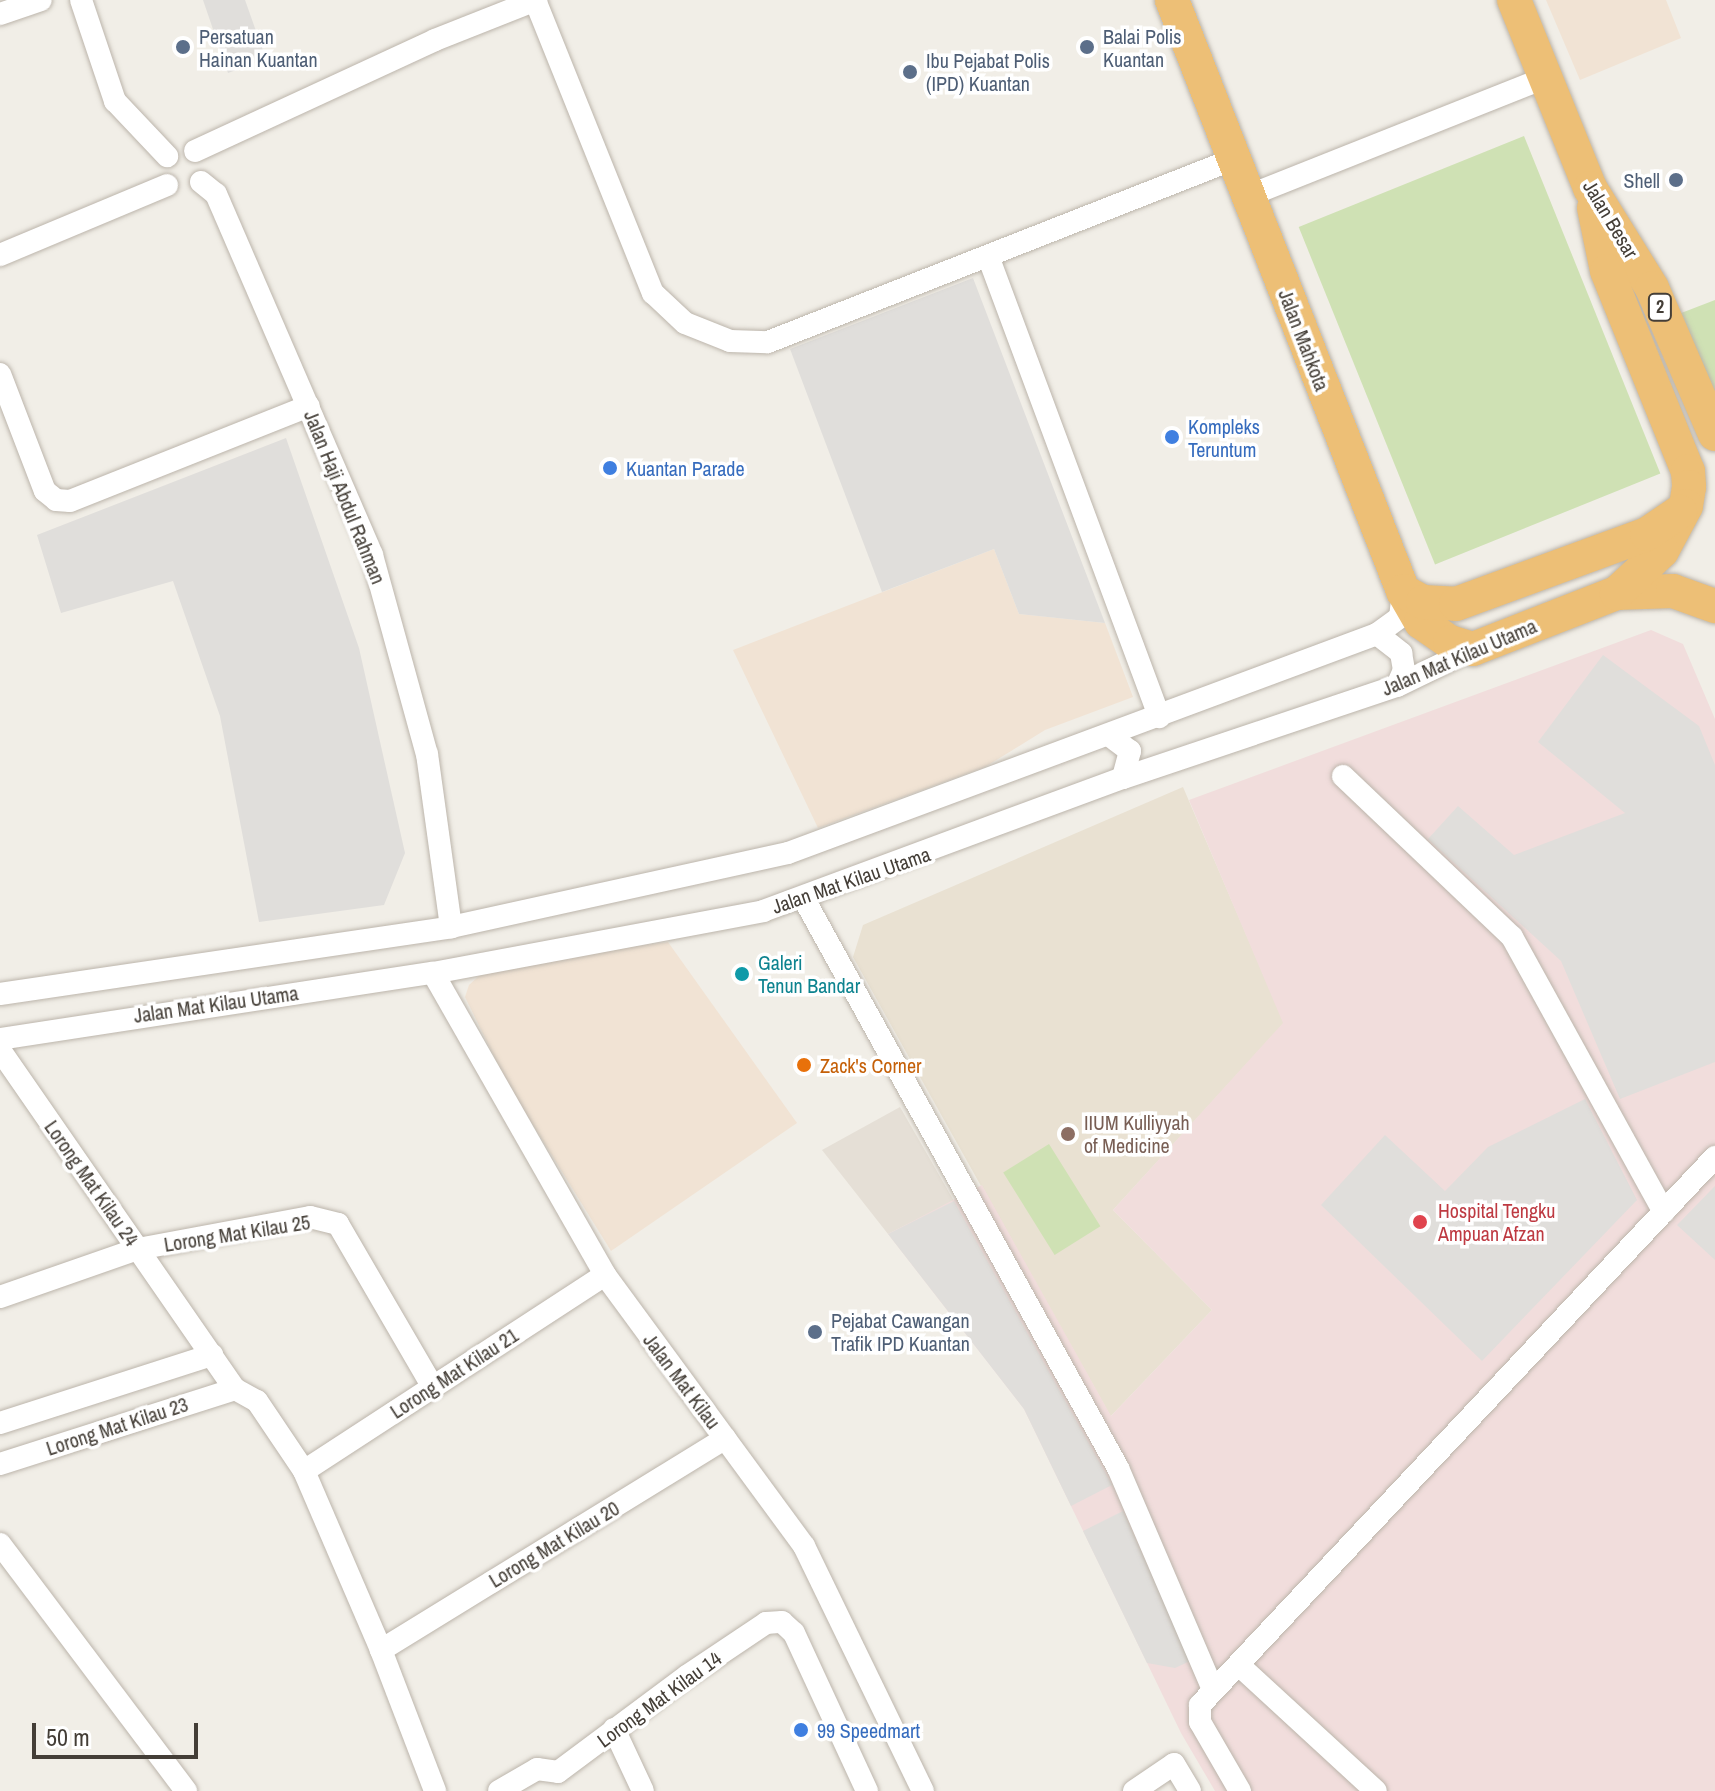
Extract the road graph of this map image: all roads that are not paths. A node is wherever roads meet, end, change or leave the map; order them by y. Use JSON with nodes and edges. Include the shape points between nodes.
{"nodes":[{"id":1,"x":41,"y":0,"type":"edge"},
{"id":2,"x":81,"y":0,"type":"edge"},
{"id":3,"x":535,"y":0,"type":"edge"},
{"id":4,"x":1172,"y":0,"type":"edge"},
{"id":5,"x":1514,"y":0,"type":"edge"},
{"id":6,"x":0,"y":14,"type":"edge"},
{"id":7,"x":1545,"y":78,"type":"junction"},
{"id":8,"x":195,"y":151,"type":"junction"},
{"id":9,"x":167,"y":156,"type":"junction"},
{"id":10,"x":1234,"y":159,"type":"junction"},
{"id":11,"x":201,"y":182,"type":"junction"},
{"id":12,"x":167,"y":185,"type":"junction"},
{"id":13,"x":1590,"y":188,"type":"junction"},
{"id":14,"x":1248,"y":196,"type":"junction"},
{"id":15,"x":0,"y":255,"type":"edge"},
{"id":16,"x":988,"y":256,"type":"junction"},
{"id":17,"x":0,"y":374,"type":"edge"},
{"id":18,"x":309,"y":406,"type":"junction"},
{"id":19,"x":1715,"y":434,"type":"edge"},
{"id":20,"x":1686,"y":506,"type":"junction"},
{"id":21,"x":1403,"y":591,"type":"junction"},
{"id":22,"x":1617,"y":593,"type":"junction"},
{"id":23,"x":1715,"y":606,"type":"edge"},
{"id":24,"x":1377,"y":634,"type":"junction"},
{"id":25,"x":1473,"y":649,"type":"junction"},
{"id":26,"x":1397,"y":686,"type":"junction"},
{"id":27,"x":1159,"y":717,"type":"junction"},
{"id":28,"x":1110,"y":736,"type":"junction"},
{"id":29,"x":1343,"y":776,"type":"dead end"},
{"id":30,"x":1123,"y":778,"type":"junction"},
{"id":31,"x":804,"y":899,"type":"junction"},
{"id":32,"x":451,"y":927,"type":"junction"},
{"id":33,"x":433,"y":973,"type":"junction"},
{"id":34,"x":0,"y":994,"type":"edge"},
{"id":35,"x":0,"y":1039,"type":"edge"},
{"id":36,"x":0,"y":1050,"type":"edge"},
{"id":37,"x":1715,"y":1157,"type":"edge"},
{"id":38,"x":1664,"y":1212,"type":"junction"},
{"id":39,"x":138,"y":1249,"type":"junction"},
{"id":40,"x":605,"y":1275,"type":"junction"},
{"id":41,"x":0,"y":1297,"type":"edge"},
{"id":42,"x":212,"y":1355,"type":"junction"},
{"id":43,"x":433,"y":1387,"type":"junction"},
{"id":44,"x":235,"y":1389,"type":"junction"},
{"id":45,"x":0,"y":1423,"type":"edge"},
{"id":46,"x":725,"y":1438,"type":"junction"},
{"id":47,"x":0,"y":1464,"type":"edge"},
{"id":48,"x":304,"y":1471,"type":"junction"},
{"id":49,"x":0,"y":1544,"type":"edge"},
{"id":50,"x":381,"y":1650,"type":"junction"},
{"id":51,"x":1241,"y":1667,"type":"junction"},
{"id":52,"x":1213,"y":1690,"type":"junction"},
{"id":53,"x":614,"y":1729,"type":"junction"},
{"id":54,"x":186,"y":1791,"type":"edge"},
{"id":55,"x":435,"y":1791,"type":"edge"},
{"id":56,"x":499,"y":1791,"type":"edge"},
{"id":57,"x":643,"y":1791,"type":"edge"},
{"id":58,"x":867,"y":1791,"type":"edge"},
{"id":59,"x":923,"y":1791,"type":"edge"},
{"id":60,"x":1134,"y":1791,"type":"edge"},
{"id":61,"x":1190,"y":1791,"type":"edge"},
{"id":62,"x":1240,"y":1791,"type":"edge"},
{"id":63,"x":1376,"y":1791,"type":"edge"}],
"edges":[{"from":1,"to":6,"type":"street"},
{"from":2,"to":9,"type":"street","via":[[115,101]]},
{"from":3,"to":8,"type":"street","via":[[435,40]]},
{"from":3,"to":16,"type":"street","via":[[653,293],[668,310],[708,335],[768,342]]},
{"from":4,"to":10,"type":"highway","name":"Jalan Mahkota"},
{"from":5,"to":7,"type":"highway","name":"Jalan Besar","number":"2"},
{"from":7,"to":13,"type":"highway","name":"Jalan Besar","number":"2"},
{"from":7,"to":14,"type":"street"},
{"from":8,"to":9,"type":"street","via":[[178,149]]},
{"from":8,"to":11,"type":"street","via":[[205,163]]},
{"from":9,"to":12,"type":"street","via":[[162,168]]},
{"from":10,"to":14,"type":"highway","name":"Jalan Mahkota"},
{"from":10,"to":16,"type":"street"},
{"from":11,"to":12,"type":"street","via":[[185,192]]},
{"from":11,"to":18,"type":"street","name":"Jalan Haji Abdul Rahman","via":[[216,194]]},
{"from":12,"to":15,"type":"street"},
{"from":13,"to":19,"type":"highway","name":"Jalan Besar","number":"2","via":[[1652,288]]},
{"from":13,"to":20,"type":"highway","via":[[1607,271],[1688,471]]},
{"from":14,"to":21,"type":"highway","name":"Jalan Mahkota"},
{"from":16,"to":27,"type":"street"},
{"from":17,"to":18,"type":"street","via":[[45,491],[56,500],[70,501]]},
{"from":18,"to":32,"type":"street","name":"Jalan Haji Abdul Rahman","via":[[372,555],[407,668],[427,754]]},
{"from":20,"to":21,"type":"highway","via":[[1647,534],[1456,604],[1423,602]]},
{"from":20,"to":22,"type":"highway","via":[[1662,551]]},
{"from":21,"to":24,"type":"street","name":"Jalan Mat Kilau Utama","via":[[1397,622]]},
{"from":21,"to":25,"type":"highway","name":"Jalan Mahkota","via":[[1421,622],[1450,642]]},
{"from":22,"to":23,"type":"highway","via":[[1673,591]]},
{"from":22,"to":25,"type":"highway","name":"Jalan Mat Kilau Utama"},
{"from":24,"to":26,"type":"street","via":[[1401,653],[1404,670]]},
{"from":24,"to":27,"type":"street","name":"Jalan Mat Kilau Utama"},
{"from":25,"to":26,"type":"street","name":"Jalan Mat Kilau Utama"},
{"from":26,"to":30,"type":"street","name":"Jalan Mat Kilau Utama"},
{"from":27,"to":28,"type":"street","name":"Jalan Mat Kilau Utama"},
{"from":28,"to":30,"type":"street","via":[[1130,751]]},
{"from":28,"to":32,"type":"street","name":"Jalan Mat Kilau Utama","via":[[788,853]]},
{"from":29,"to":38,"type":"street","via":[[1523,952]]},
{"from":30,"to":31,"type":"street","name":"Jalan Mat Kilau Utama"},
{"from":31,"to":33,"type":"street","name":"Jalan Mat Kilau Utama"},
{"from":31,"to":52,"type":"street","via":[[1118,1468]]},
{"from":32,"to":34,"type":"street","name":"Jalan Mat Kilau Utama"},
{"from":33,"to":35,"type":"street","name":"Jalan Mat Kilau Utama"},
{"from":33,"to":40,"type":"street","name":"Jalan Mat Kilau"},
{"from":36,"to":39,"type":"street","name":"Lorong Mat Kilau 24"},
{"from":37,"to":38,"type":"street"},
{"from":38,"to":51,"type":"street"},
{"from":39,"to":41,"type":"street","name":"Lorong Mat Kilau 25"},
{"from":39,"to":42,"type":"street","name":"Lorong Mat Kilau 24"},
{"from":39,"to":43,"type":"street","name":"Lorong Mat Kilau 25","via":[[310,1217],[338,1224]]},
{"from":40,"to":43,"type":"street","name":"Lorong Mat Kilau 21"},
{"from":40,"to":46,"type":"street","name":"Jalan Mat Kilau"},
{"from":42,"to":44,"type":"street","name":"Lorong Mat Kilau 24"},
{"from":42,"to":45,"type":"street"},
{"from":43,"to":48,"type":"street","name":"Lorong Mat Kilau 21"},
{"from":44,"to":47,"type":"street","name":"Lorong Mat Kilau 23"},
{"from":44,"to":48,"type":"street","via":[[257,1401]]},
{"from":46,"to":50,"type":"street","name":"Lorong Mat Kilau 20"},
{"from":46,"to":59,"type":"street","name":"Jalan Mat Kilau","via":[[804,1546]]},
{"from":48,"to":50,"type":"street"},
{"from":49,"to":54,"type":"street"},
{"from":50,"to":55,"type":"street"},
{"from":51,"to":52,"type":"street"},
{"from":51,"to":63,"type":"street"},
{"from":52,"to":62,"type":"street","via":[[1200,1705],[1200,1722]]},
{"from":53,"to":56,"type":"street","name":"Lorong Mat Kilau 14","via":[[558,1772],[537,1769]]},
{"from":53,"to":57,"type":"street"},
{"from":53,"to":58,"type":"street","name":"Lorong Mat Kilau 14","via":[[766,1623],[782,1622],[794,1633]]},
{"from":60,"to":61,"type":"street","via":[[1174,1764]]}]}
